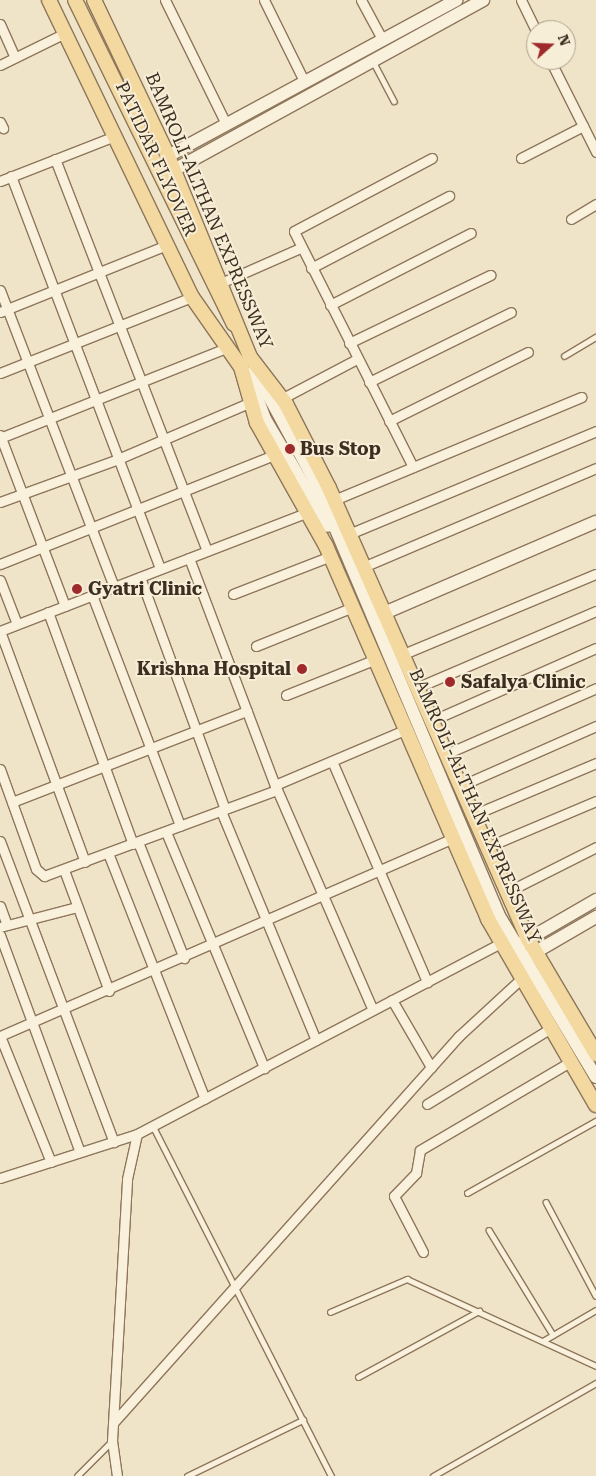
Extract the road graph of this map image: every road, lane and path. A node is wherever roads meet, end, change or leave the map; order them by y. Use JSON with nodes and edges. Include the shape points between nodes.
{"nodes":[{"id":1,"x":49,"y":0,"type":"edge"},
{"id":2,"x":60,"y":0,"type":"edge"},
{"id":3,"x":75,"y":0,"type":"edge"},
{"id":4,"x":94,"y":0,"type":"edge"},
{"id":5,"x":165,"y":0,"type":"edge"},
{"id":6,"x":264,"y":0,"type":"edge"},
{"id":7,"x":360,"y":0,"type":"edge"},
{"id":8,"x":457,"y":0,"type":"edge"},
{"id":9,"x":483,"y":0,"type":"edge"},
{"id":10,"x":521,"y":0,"type":"edge"},
{"id":11,"x":531,"y":20,"type":"edge"},
{"id":12,"x":0,"y":24,"type":"edge"},
{"id":13,"x":65,"y":33,"type":"junction"},
{"id":14,"x":382,"y":40,"type":"junction"},
{"id":15,"x":15,"y":57,"type":"junction"},
{"id":16,"x":372,"y":59,"type":"junction"},
{"id":17,"x":0,"y":65,"type":"edge"},
{"id":18,"x":555,"y":70,"type":"edge"},
{"id":19,"x":304,"y":81,"type":"junction"},
{"id":20,"x":394,"y":101,"type":"dead end"},
{"id":21,"x":226,"y":124,"type":"junction"},
{"id":22,"x":583,"y":126,"type":"junction"},
{"id":23,"x":115,"y":136,"type":"junction"},
{"id":24,"x":596,"y":152,"type":"edge"},
{"id":25,"x":168,"y":156,"type":"junction"},
{"id":26,"x":432,"y":158,"type":"dead end"},
{"id":27,"x":521,"y":158,"type":"dead end"},
{"id":28,"x":55,"y":159,"type":"junction"},
{"id":29,"x":174,"y":170,"type":"junction"},
{"id":30,"x":11,"y":176,"type":"junction"},
{"id":31,"x":0,"y":181,"type":"edge"},
{"id":32,"x":449,"y":196,"type":"dead end"},
{"id":33,"x":596,"y":204,"type":"edge"},
{"id":34,"x":571,"y":219,"type":"dead end"},
{"id":35,"x":471,"y":233,"type":"dead end"},
{"id":36,"x":167,"y":245,"type":"junction"},
{"id":37,"x":300,"y":248,"type":"junction"},
{"id":38,"x":311,"y":268,"type":"junction"},
{"id":39,"x":99,"y":273,"type":"junction"},
{"id":40,"x":490,"y":275,"type":"dead end"},
{"id":41,"x":223,"y":282,"type":"junction"},
{"id":42,"x":0,"y":290,"type":"edge"},
{"id":43,"x":55,"y":292,"type":"junction"},
{"id":44,"x":198,"y":299,"type":"junction"},
{"id":45,"x":330,"y":305,"type":"junction"},
{"id":46,"x":4,"y":311,"type":"edge"},
{"id":47,"x":511,"y":312,"type":"dead end"},
{"id":48,"x":120,"y":326,"type":"junction"},
{"id":49,"x":243,"y":334,"type":"junction"},
{"id":50,"x":596,"y":337,"type":"edge"},
{"id":51,"x":75,"y":344,"type":"junction"},
{"id":52,"x":350,"y":344,"type":"junction"},
{"id":53,"x":226,"y":348,"type":"junction"},
{"id":54,"x":528,"y":352,"type":"dead end"},
{"id":55,"x":564,"y":356,"type":"dead end"},
{"id":56,"x":357,"y":359,"type":"junction"},
{"id":57,"x":28,"y":362,"type":"junction"},
{"id":58,"x":245,"y":362,"type":"junction"},
{"id":59,"x":0,"y":373,"type":"edge"},
{"id":60,"x":141,"y":382,"type":"junction"},
{"id":61,"x":369,"y":382,"type":"junction"},
{"id":62,"x":581,"y":397,"type":"dead end"},
{"id":63,"x":281,"y":399,"type":"junction"},
{"id":64,"x":96,"y":400,"type":"junction"},
{"id":65,"x":251,"y":402,"type":"junction"},
{"id":66,"x":50,"y":419,"type":"junction"},
{"id":67,"x":389,"y":421,"type":"junction"},
{"id":68,"x":596,"y":431,"type":"edge"},
{"id":69,"x":0,"y":437,"type":"edge"},
{"id":70,"x":164,"y":440,"type":"junction"},
{"id":71,"x":274,"y":454,"type":"junction"},
{"id":72,"x":118,"y":459,"type":"junction"},
{"id":73,"x":413,"y":467,"type":"junction"},
{"id":74,"x":596,"y":468,"type":"edge"},
{"id":75,"x":71,"y":476,"type":"junction"},
{"id":76,"x":184,"y":492,"type":"junction"},
{"id":77,"x":22,"y":494,"type":"junction"},
{"id":78,"x":334,"y":500,"type":"junction"},
{"id":79,"x":0,"y":502,"type":"edge"},
{"id":80,"x":138,"y":509,"type":"junction"},
{"id":81,"x":306,"y":513,"type":"junction"},
{"id":82,"x":596,"y":522,"type":"edge"},
{"id":83,"x":91,"y":527,"type":"junction"},
{"id":84,"x":343,"y":537,"type":"junction"},
{"id":85,"x":43,"y":549,"type":"junction"},
{"id":86,"x":207,"y":551,"type":"junction"},
{"id":87,"x":331,"y":556,"type":"junction"},
{"id":88,"x":189,"y":558,"type":"junction"},
{"id":89,"x":0,"y":564,"type":"edge"},
{"id":90,"x":363,"y":567,"type":"junction"},
{"id":91,"x":160,"y":569,"type":"junction"},
{"id":92,"x":596,"y":574,"type":"edge"},
{"id":93,"x":140,"y":577,"type":"junction"},
{"id":94,"x":0,"y":580,"type":"edge"},
{"id":95,"x":114,"y":587,"type":"junction"},
{"id":96,"x":233,"y":594,"type":"dead end"},
{"id":97,"x":92,"y":595,"type":"junction"},
{"id":98,"x":65,"y":606,"type":"junction"},
{"id":99,"x":353,"y":607,"type":"junction"},
{"id":100,"x":596,"y":611,"type":"edge"},
{"id":101,"x":48,"y":612,"type":"junction"},
{"id":102,"x":372,"y":619,"type":"junction"},
{"id":103,"x":17,"y":624,"type":"junction"},
{"id":104,"x":0,"y":631,"type":"edge"},
{"id":105,"x":256,"y":646,"type":"dead end"},
{"id":106,"x":596,"y":648,"type":"edge"},
{"id":107,"x":401,"y":655,"type":"junction"},
{"id":108,"x":376,"y":659,"type":"junction"},
{"id":109,"x":416,"y":688,"type":"junction"},
{"id":110,"x":596,"y":688,"type":"edge"},
{"id":111,"x":286,"y":696,"type":"dead end"},
{"id":112,"x":247,"y":711,"type":"junction"},
{"id":113,"x":431,"y":721,"type":"junction"},
{"id":114,"x":596,"y":726,"type":"edge"},
{"id":115,"x":407,"y":729,"type":"junction"},
{"id":116,"x":196,"y":731,"type":"junction"},
{"id":117,"x":151,"y":749,"type":"junction"},
{"id":118,"x":446,"y":754,"type":"junction"},
{"id":119,"x":332,"y":761,"type":"junction"},
{"id":120,"x":596,"y":763,"type":"edge"},
{"id":121,"x":104,"y":765,"type":"junction"},
{"id":122,"x":0,"y":769,"type":"edge"},
{"id":123,"x":57,"y":785,"type":"junction"},
{"id":124,"x":460,"y":786,"type":"junction"},
{"id":125,"x":276,"y":787,"type":"junction"},
{"id":126,"x":596,"y":801,"type":"edge"},
{"id":127,"x":12,"y":802,"type":"junction"},
{"id":128,"x":223,"y":810,"type":"junction"},
{"id":129,"x":473,"y":816,"type":"junction"},
{"id":130,"x":180,"y":826,"type":"junction"},
{"id":131,"x":166,"y":832,"type":"junction"},
{"id":132,"x":454,"y":838,"type":"junction"},
{"id":133,"x":0,"y":841,"type":"edge"},
{"id":134,"x":135,"y":843,"type":"junction"},
{"id":135,"x":487,"y":847,"type":"junction"},
{"id":136,"x":596,"y":847,"type":"edge"},
{"id":137,"x":108,"y":853,"type":"junction"},
{"id":138,"x":85,"y":862,"type":"junction"},
{"id":139,"x":64,"y":870,"type":"junction"},
{"id":140,"x":377,"y":872,"type":"junction"},
{"id":141,"x":507,"y":892,"type":"junction"},
{"id":142,"x":321,"y":897,"type":"junction"},
{"id":143,"x":596,"y":900,"type":"edge"},
{"id":144,"x":0,"y":906,"type":"edge"},
{"id":145,"x":77,"y":907,"type":"junction"},
{"id":146,"x":596,"y":917,"type":"edge"},
{"id":147,"x":28,"y":919,"type":"junction"},
{"id":148,"x":266,"y":921,"type":"junction"},
{"id":149,"x":4,"y":926,"type":"edge"},
{"id":150,"x":0,"y":935,"type":"edge"},
{"id":151,"x":528,"y":939,"type":"junction"},
{"id":152,"x":509,"y":943,"type":"junction"},
{"id":153,"x":212,"y":945,"type":"junction"},
{"id":154,"x":536,"y":952,"type":"junction"},
{"id":155,"x":184,"y":958,"type":"junction"},
{"id":156,"x":523,"y":960,"type":"junction"},
{"id":157,"x":155,"y":971,"type":"junction"},
{"id":158,"x":526,"y":975,"type":"junction"},
{"id":159,"x":427,"y":982,"type":"junction"},
{"id":160,"x":109,"y":991,"type":"junction"},
{"id":161,"x":392,"y":1000,"type":"junction"},
{"id":162,"x":373,"y":1010,"type":"junction"},
{"id":163,"x":61,"y":1011,"type":"junction"},
{"id":164,"x":30,"y":1024,"type":"junction"},
{"id":165,"x":551,"y":1028,"type":"junction"},
{"id":166,"x":316,"y":1040,"type":"junction"},
{"id":167,"x":596,"y":1054,"type":"edge"},
{"id":168,"x":572,"y":1061,"type":"junction"},
{"id":169,"x":431,"y":1067,"type":"junction"},
{"id":170,"x":264,"y":1068,"type":"junction"},
{"id":171,"x":596,"y":1077,"type":"edge"},
{"id":172,"x":205,"y":1099,"type":"junction"},
{"id":173,"x":427,"y":1104,"type":"dead end"},
{"id":174,"x":596,"y":1105,"type":"edge"},
{"id":175,"x":596,"y":1121,"type":"edge"},
{"id":176,"x":153,"y":1126,"type":"junction"},
{"id":177,"x":137,"y":1134,"type":"junction"},
{"id":178,"x":114,"y":1142,"type":"junction"},
{"id":179,"x":80,"y":1152,"type":"junction"},
{"id":180,"x":51,"y":1162,"type":"junction"},
{"id":181,"x":0,"y":1178,"type":"edge"},
{"id":182,"x":467,"y":1193,"type":"dead end"},
{"id":183,"x":546,"y":1202,"type":"dead end"},
{"id":184,"x":489,"y":1230,"type":"dead end"},
{"id":185,"x":423,"y":1252,"type":"dead end"},
{"id":186,"x":236,"y":1285,"type":"junction"},
{"id":187,"x":596,"y":1296,"type":"edge"},
{"id":188,"x":596,"y":1310,"type":"edge"},
{"id":189,"x":330,"y":1312,"type":"dead end"},
{"id":190,"x":479,"y":1312,"type":"junction"},
{"id":191,"x":553,"y":1335,"type":"junction"},
{"id":192,"x":543,"y":1341,"type":"junction"},
{"id":193,"x":596,"y":1366,"type":"edge"},
{"id":194,"x":358,"y":1378,"type":"dead end"},
{"id":195,"x":596,"y":1383,"type":"edge"},
{"id":196,"x":303,"y":1420,"type":"junction"},
{"id":197,"x":113,"y":1423,"type":"junction"},
{"id":198,"x":112,"y":1441,"type":"junction"},
{"id":199,"x":77,"y":1476,"type":"edge"},
{"id":200,"x":117,"y":1476,"type":"edge"},
{"id":201,"x":187,"y":1476,"type":"edge"},
{"id":202,"x":330,"y":1476,"type":"edge"},
{"id":203,"x":433,"y":1476,"type":"edge"}],
"edges":[{"from":1,"to":13,"type":"main road"},
{"from":2,"to":44,"type":"main road","name":"PATIDAR FLYOVER"},
{"from":3,"to":49,"type":"main road","name":"PATIDAR FLYOVER","via":[[217,298]]},
{"from":4,"to":25,"type":"main road","name":"BAMROLI-ALTHAN EXPRESSWAY"},
{"from":5,"to":21,"type":"street"},
{"from":6,"to":19,"type":"street"},
{"from":7,"to":14,"type":"street"},
{"from":8,"to":14,"type":"street"},
{"from":9,"to":16,"type":"street"},
{"from":10,"to":11,"type":"street"},
{"from":12,"to":15,"type":"street"},
{"from":13,"to":15,"type":"street"},
{"from":13,"to":23,"type":"main road"},
{"from":14,"to":19,"type":"street"},
{"from":15,"to":17,"type":"street"},
{"from":16,"to":20,"type":"lane"},
{"from":16,"to":29,"type":"street"},
{"from":18,"to":22,"type":"street"},
{"from":19,"to":21,"type":"street"},
{"from":21,"to":25,"type":"street"},
{"from":22,"to":24,"type":"street"},
{"from":22,"to":27,"type":"street"},
{"from":23,"to":28,"type":"street"},
{"from":23,"to":36,"type":"main road"},
{"from":25,"to":29,"type":"main road","name":"BAMROLI-ALTHAN EXPRESSWAY"},
{"from":26,"to":37,"type":"street","via":[[297,227],[294,234]]},
{"from":28,"to":30,"type":"street"},
{"from":28,"to":39,"type":"street"},
{"from":29,"to":41,"type":"main road","name":"BAMROLI-ALTHAN EXPRESSWAY"},
{"from":30,"to":31,"type":"street"},
{"from":30,"to":43,"type":"street"},
{"from":32,"to":38,"type":"street"},
{"from":33,"to":34,"type":"street"},
{"from":35,"to":45,"type":"street"},
{"from":36,"to":39,"type":"street"},
{"from":36,"to":44,"type":"main road"},
{"from":37,"to":38,"type":"street"},
{"from":37,"to":41,"type":"street"},
{"from":38,"to":45,"type":"street"},
{"from":39,"to":43,"type":"street"},
{"from":39,"to":48,"type":"street"},
{"from":40,"to":52,"type":"street"},
{"from":41,"to":49,"type":"main road","name":"BAMROLI-ALTHAN EXPRESSWAY"},
{"from":42,"to":46,"type":"street"},
{"from":43,"to":46,"type":"street"},
{"from":43,"to":51,"type":"street"},
{"from":44,"to":48,"type":"street"},
{"from":44,"to":53,"type":"main road","name":"PATIDAR FLYOVER"},
{"from":45,"to":52,"type":"street"},
{"from":46,"to":57,"type":"street"},
{"from":47,"to":61,"type":"street"},
{"from":48,"to":51,"type":"street"},
{"from":48,"to":60,"type":"street"},
{"from":49,"to":58,"type":"main road","name":"BAMROLI-ALTHAN EXPRESSWAY"},
{"from":50,"to":55,"type":"lane"},
{"from":51,"to":57,"type":"street"},
{"from":51,"to":64,"type":"street"},
{"from":52,"to":56,"type":"street"},
{"from":53,"to":58,"type":"main road","name":"PATIDAR FLYOVER"},
{"from":53,"to":60,"type":"street"},
{"from":54,"to":67,"type":"street"},
{"from":56,"to":61,"type":"street"},
{"from":56,"to":63,"type":"street"},
{"from":57,"to":59,"type":"street"},
{"from":57,"to":66,"type":"street"},
{"from":58,"to":63,"type":"main road","name":"BAMROLI-ALTHAN EXPRESSWAY"},
{"from":58,"to":65,"type":"main road"},
{"from":58,"to":84,"type":"street","via":[[318,487]]},
{"from":60,"to":64,"type":"street"},
{"from":60,"to":70,"type":"street"},
{"from":61,"to":67,"type":"street"},
{"from":62,"to":73,"type":"street"},
{"from":63,"to":78,"type":"main road","name":"BAMROLI-ALTHAN EXPRESSWAY"},
{"from":64,"to":66,"type":"street"},
{"from":64,"to":72,"type":"street"},
{"from":65,"to":70,"type":"street"},
{"from":65,"to":71,"type":"main road"},
{"from":66,"to":69,"type":"street"},
{"from":66,"to":75,"type":"street"},
{"from":67,"to":73,"type":"street"},
{"from":68,"to":84,"type":"street"},
{"from":69,"to":77,"type":"street"},
{"from":70,"to":72,"type":"street"},
{"from":70,"to":76,"type":"street"},
{"from":71,"to":76,"type":"street"},
{"from":71,"to":81,"type":"main road"},
{"from":72,"to":75,"type":"street"},
{"from":72,"to":80,"type":"street"},
{"from":73,"to":78,"type":"street"},
{"from":74,"to":90,"type":"street"},
{"from":75,"to":77,"type":"street"},
{"from":75,"to":83,"type":"street"},
{"from":76,"to":80,"type":"street"},
{"from":76,"to":86,"type":"street"},
{"from":77,"to":79,"type":"street"},
{"from":77,"to":85,"type":"street"},
{"from":78,"to":84,"type":"main road","name":"BAMROLI-ALTHAN EXPRESSWAY"},
{"from":80,"to":83,"type":"street"},
{"from":80,"to":91,"type":"street"},
{"from":81,"to":86,"type":"street"},
{"from":81,"to":87,"type":"main road"},
{"from":82,"to":102,"type":"street"},
{"from":83,"to":85,"type":"street"},
{"from":83,"to":95,"type":"street"},
{"from":84,"to":90,"type":"main road","name":"BAMROLI-ALTHAN EXPRESSWAY"},
{"from":84,"to":102,"type":"street","name":"BAMROLI-ALTHAN EXPRESSWAY"},
{"from":85,"to":89,"type":"street"},
{"from":85,"to":98,"type":"street"},
{"from":86,"to":88,"type":"street"},
{"from":87,"to":96,"type":"street"},
{"from":87,"to":99,"type":"main road"},
{"from":88,"to":91,"type":"street"},
{"from":88,"to":112,"type":"street"},
{"from":90,"to":102,"type":"main road","name":"BAMROLI-ALTHAN EXPRESSWAY"},
{"from":91,"to":93,"type":"street"},
{"from":92,"to":107,"type":"street"},
{"from":93,"to":95,"type":"street"},
{"from":93,"to":116,"type":"street"},
{"from":94,"to":103,"type":"street"},
{"from":95,"to":97,"type":"street"},
{"from":97,"to":98,"type":"street"},
{"from":97,"to":117,"type":"street"},
{"from":98,"to":101,"type":"street"},
{"from":99,"to":102,"type":"main road"},
{"from":99,"to":105,"type":"street"},
{"from":100,"to":109,"type":"street"},
{"from":101,"to":103,"type":"street"},
{"from":101,"to":121,"type":"street"},
{"from":102,"to":107,"type":"main road","name":"BAMROLI-ALTHAN EXPRESSWAY"},
{"from":102,"to":108,"type":"main road"},
{"from":102,"to":152,"type":"street","name":"BAMROLI-ALTHAN EXPRESSWAY"},
{"from":103,"to":104,"type":"street"},
{"from":104,"to":123,"type":"street"},
{"from":106,"to":113,"type":"street"},
{"from":107,"to":109,"type":"main road","name":"BAMROLI-ALTHAN EXPRESSWAY"},
{"from":108,"to":111,"type":"street"},
{"from":108,"to":115,"type":"main road"},
{"from":109,"to":113,"type":"main road","name":"BAMROLI-ALTHAN EXPRESSWAY"},
{"from":110,"to":118,"type":"street"},
{"from":112,"to":116,"type":"street"},
{"from":112,"to":125,"type":"street"},
{"from":113,"to":118,"type":"main road","name":"BAMROLI-ALTHAN EXPRESSWAY"},
{"from":114,"to":124,"type":"street"},
{"from":115,"to":119,"type":"street"},
{"from":115,"to":132,"type":"main road"},
{"from":116,"to":117,"type":"street"},
{"from":116,"to":128,"type":"street"},
{"from":117,"to":121,"type":"street"},
{"from":117,"to":130,"type":"street"},
{"from":118,"to":124,"type":"main road","name":"BAMROLI-ALTHAN EXPRESSWAY"},
{"from":119,"to":125,"type":"street"},
{"from":119,"to":140,"type":"street"},
{"from":120,"to":129,"type":"street"},
{"from":121,"to":123,"type":"street"},
{"from":121,"to":134,"type":"street"},
{"from":122,"to":127,"type":"street"},
{"from":123,"to":127,"type":"street"},
{"from":123,"to":138,"type":"street"},
{"from":124,"to":129,"type":"main road","name":"BAMROLI-ALTHAN EXPRESSWAY"},
{"from":125,"to":128,"type":"street"},
{"from":125,"to":142,"type":"street"},
{"from":126,"to":135,"type":"street"},
{"from":127,"to":139,"type":"street","via":[[40,874]]},
{"from":128,"to":130,"type":"street"},
{"from":128,"to":148,"type":"street"},
{"from":129,"to":135,"type":"main road","name":"BAMROLI-ALTHAN EXPRESSWAY"},
{"from":130,"to":131,"type":"street"},
{"from":131,"to":134,"type":"street"},
{"from":131,"to":153,"type":"street"},
{"from":132,"to":140,"type":"street"},
{"from":132,"to":152,"type":"main road"},
{"from":133,"to":147,"type":"street"},
{"from":134,"to":137,"type":"street"},
{"from":134,"to":155,"type":"street"},
{"from":135,"to":141,"type":"main road","name":"BAMROLI-ALTHAN EXPRESSWAY"},
{"from":136,"to":141,"type":"street"},
{"from":137,"to":138,"type":"street"},
{"from":137,"to":157,"type":"street"},
{"from":138,"to":139,"type":"street"},
{"from":139,"to":145,"type":"street"},
{"from":140,"to":142,"type":"street"},
{"from":140,"to":159,"type":"street"},
{"from":141,"to":151,"type":"main road","name":"BAMROLI-ALTHAN EXPRESSWAY"},
{"from":142,"to":148,"type":"street"},
{"from":142,"to":162,"type":"street"},
{"from":143,"to":151,"type":"street"},
{"from":144,"to":149,"type":"street"},
{"from":145,"to":147,"type":"street"},
{"from":145,"to":160,"type":"street"},
{"from":146,"to":154,"type":"street"},
{"from":147,"to":149,"type":"street"},
{"from":147,"to":163,"type":"street"},
{"from":148,"to":153,"type":"street"},
{"from":148,"to":166,"type":"street"},
{"from":150,"to":164,"type":"street"},
{"from":151,"to":152,"type":"street"},
{"from":151,"to":154,"type":"main road","name":"BAMROLI-ALTHAN EXPRESSWAY"},
{"from":152,"to":156,"type":"street","name":"BAMROLI-ALTHAN EXPRESSWAY"},
{"from":152,"to":158,"type":"main road"},
{"from":152,"to":159,"type":"street"},
{"from":153,"to":155,"type":"street"},
{"from":153,"to":170,"type":"street"},
{"from":154,"to":156,"type":"street"},
{"from":154,"to":167,"type":"main road","name":"BAMROLI-ALTHAN EXPRESSWAY"},
{"from":155,"to":157,"type":"street"},
{"from":156,"to":158,"type":"street","name":"BAMROLI-ALTHAN EXPRESSWAY"},
{"from":157,"to":160,"type":"street"},
{"from":157,"to":172,"type":"street"},
{"from":158,"to":165,"type":"main road"},
{"from":158,"to":169,"type":"street"},
{"from":158,"to":171,"type":"street","name":"BAMROLI-ALTHAN EXPRESSWAY"},
{"from":159,"to":161,"type":"street"},
{"from":160,"to":163,"type":"street"},
{"from":161,"to":162,"type":"street"},
{"from":161,"to":169,"type":"street"},
{"from":162,"to":166,"type":"street"},
{"from":163,"to":164,"type":"street"},
{"from":163,"to":178,"type":"street"},
{"from":164,"to":179,"type":"street"},
{"from":164,"to":180,"type":"street","via":[[0,1036]]},
{"from":165,"to":168,"type":"main road"},
{"from":165,"to":173,"type":"street"},
{"from":166,"to":170,"type":"street"},
{"from":168,"to":174,"type":"main road"},
{"from":168,"to":185,"type":"street","via":[[420,1150],[416,1173],[394,1196]]},
{"from":169,"to":186,"type":"street"},
{"from":170,"to":172,"type":"street"},
{"from":172,"to":176,"type":"street"},
{"from":175,"to":182,"type":"lane"},
{"from":176,"to":177,"type":"street"},
{"from":176,"to":186,"type":"lane"},
{"from":177,"to":178,"type":"street"},
{"from":177,"to":197,"type":"street","via":[[127,1179]]},
{"from":178,"to":179,"type":"street"},
{"from":179,"to":180,"type":"street"},
{"from":180,"to":181,"type":"street"},
{"from":183,"to":187,"type":"lane"},
{"from":184,"to":191,"type":"lane"},
{"from":186,"to":196,"type":"lane"},
{"from":186,"to":197,"type":"street"},
{"from":188,"to":191,"type":"lane"},
{"from":189,"to":190,"type":"lane","via":[[407,1278]]},
{"from":190,"to":192,"type":"lane"},
{"from":190,"to":194,"type":"lane"},
{"from":191,"to":192,"type":"lane"},
{"from":192,"to":193,"type":"lane"},
{"from":195,"to":203,"type":"lane"},
{"from":196,"to":201,"type":"lane"},
{"from":196,"to":202,"type":"lane"},
{"from":197,"to":198,"type":"street"},
{"from":198,"to":199,"type":"lane"},
{"from":198,"to":200,"type":"street"}]}
